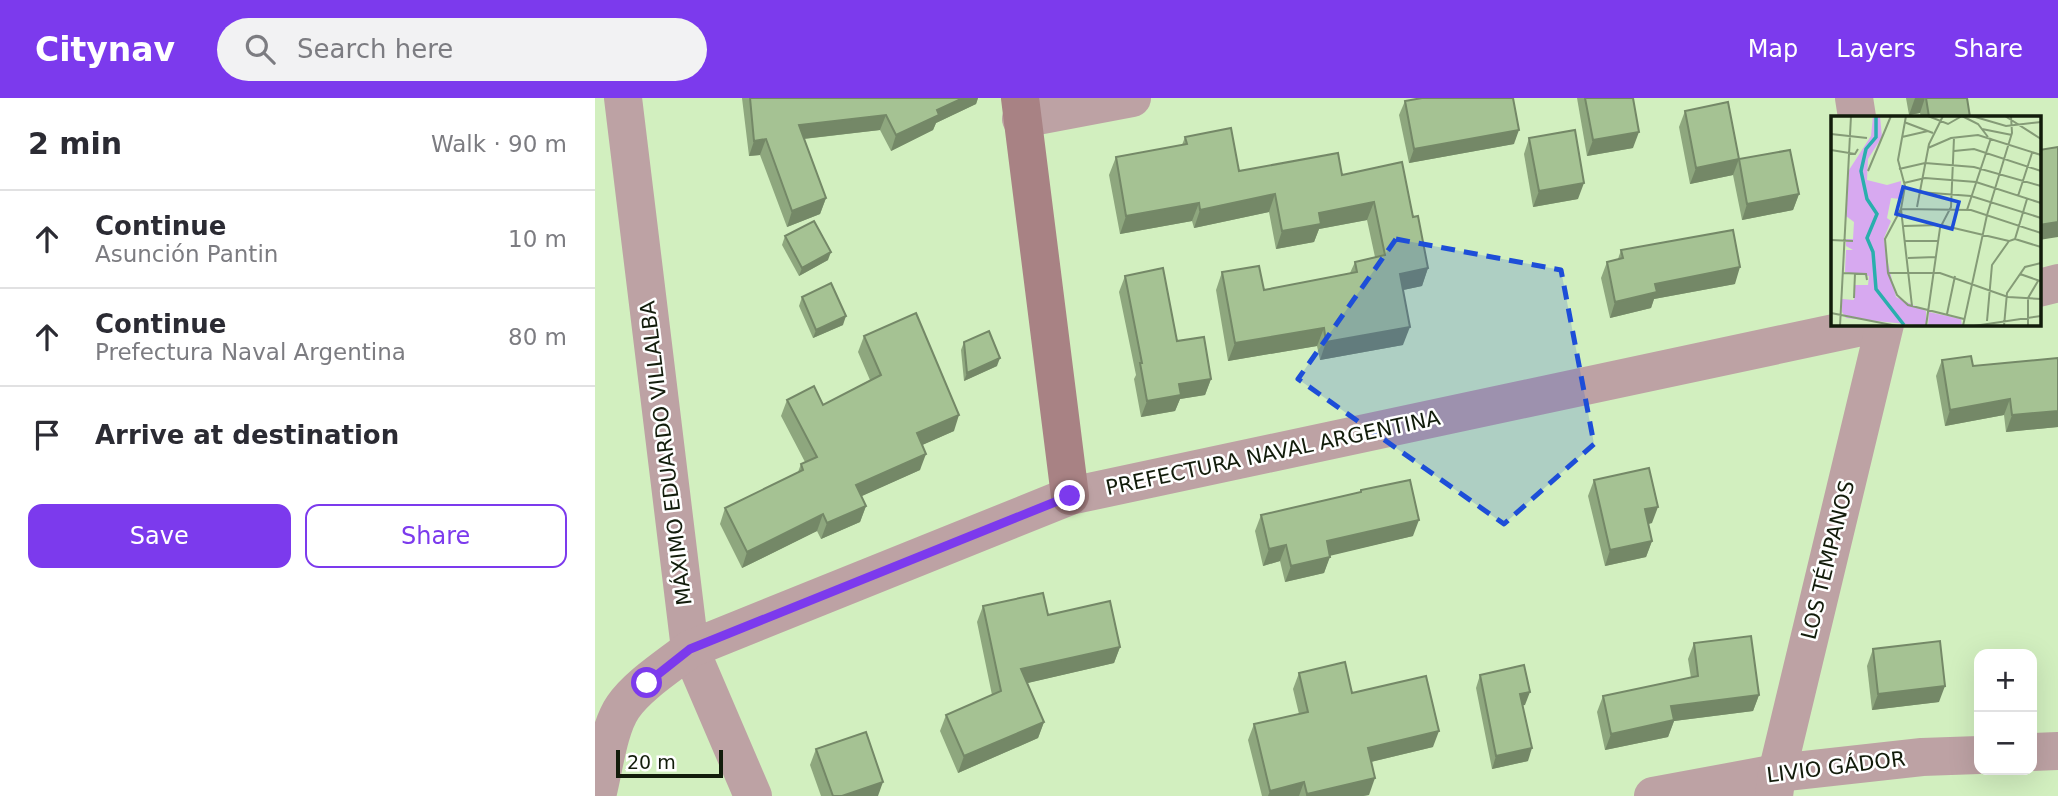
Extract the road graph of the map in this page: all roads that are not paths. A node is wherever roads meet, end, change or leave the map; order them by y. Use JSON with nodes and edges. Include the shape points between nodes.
{"nodes":[{"id":1,"x":623,"y":98,"type":"edge"},
{"id":2,"x":1132,"y":98,"type":"edge"},
{"id":3,"x":1853,"y":98,"type":"edge"},
{"id":4,"x":1021,"y":109,"type":"edge"},
{"id":5,"x":1857,"y":116,"type":"edge"},
{"id":6,"x":2058,"y":283,"type":"edge"},
{"id":7,"x":2041,"y":287,"type":"edge"},
{"id":8,"x":1867,"y":326,"type":"edge"},
{"id":9,"x":1885,"y":326,"type":"edge"},
{"id":10,"x":1070,"y":496,"type":"junction"},
{"id":11,"x":690,"y":649,"type":"junction"},
{"id":12,"x":2058,"y":751,"type":"edge"},
{"id":13,"x":2037,"y":752,"type":"edge"},
{"id":14,"x":1974,"y":754,"type":"edge"},
{"id":15,"x":1775,"y":785,"type":"edge"},
{"id":16,"x":597,"y":796,"type":"edge"},
{"id":17,"x":753,"y":796,"type":"edge"},
{"id":18,"x":1653,"y":796,"type":"edge"}],
"edges":[{"from":1,"to":11,"type":"street","name":"MÁXIMO EDUARDO VILLALBA"},
{"from":2,"to":4,"type":"street"},
{"from":3,"to":5,"type":"street"},
{"from":4,"to":10,"type":"street"},
{"from":6,"to":7,"type":"street"},
{"from":8,"to":10,"type":"street","name":"PREFECTURA NAVAL ARGENTINA"},
{"from":9,"to":15,"type":"street","name":"LOS TÉMPANOS"},
{"from":10,"to":11,"type":"street","name":"PREFECTURA NAVAL ARGENTINA"},
{"from":11,"to":16,"type":"street","name":"PREFECTURA NAVAL ARGENTINA","via":[[624,706],[614,727]]},
{"from":11,"to":17,"type":"street","name":"MÁXIMO EDUARDO VILLALBA"},
{"from":12,"to":13,"type":"street"},
{"from":14,"to":15,"type":"street","name":"LIVIO GÁDOR","via":[[1922,757]]},
{"from":15,"to":18,"type":"street","name":"LIVIO GÁDOR"}]}
